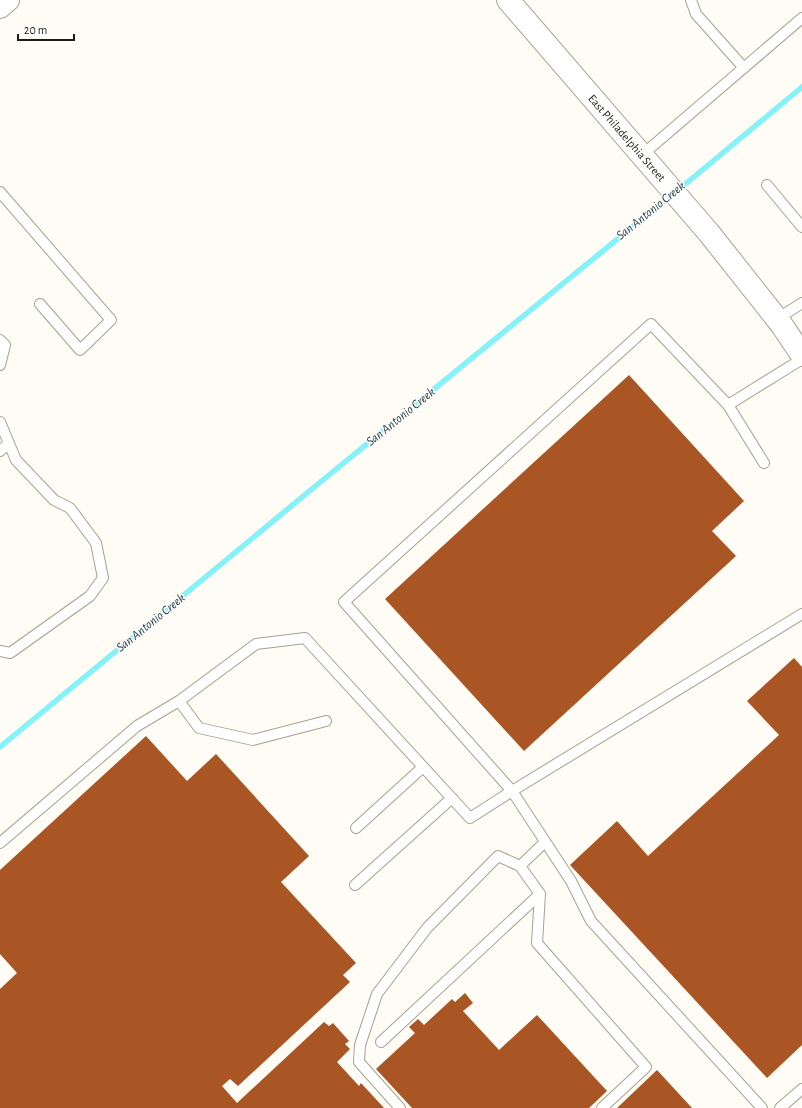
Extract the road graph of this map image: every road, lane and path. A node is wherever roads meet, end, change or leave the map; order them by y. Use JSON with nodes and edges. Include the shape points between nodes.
{"nodes":[{"id":1,"x":8,"y":0,"type":"edge"},
{"id":2,"x":508,"y":0,"type":"edge"},
{"id":3,"x":691,"y":0,"type":"edge"},
{"id":4,"x":0,"y":7,"type":"edge"},
{"id":5,"x":802,"y":18,"type":"edge"},
{"id":6,"x":744,"y":68,"type":"junction"},
{"id":7,"x":642,"y":156,"type":"junction"},
{"id":8,"x":767,"y":185,"type":"dead end"},
{"id":9,"x":0,"y":192,"type":"edge"},
{"id":10,"x":802,"y":227,"type":"edge"},
{"id":11,"x":802,"y":303,"type":"edge"},
{"id":12,"x":40,"y":304,"type":"dead end"},
{"id":13,"x":777,"y":319,"type":"junction"},
{"id":14,"x":0,"y":340,"type":"edge"},
{"id":15,"x":802,"y":355,"type":"edge"},
{"id":16,"x":802,"y":359,"type":"edge"},
{"id":17,"x":0,"y":365,"type":"edge"},
{"id":18,"x":728,"y":405,"type":"junction"},
{"id":19,"x":0,"y":422,"type":"edge"},
{"id":20,"x":9,"y":443,"type":"junction"},
{"id":21,"x":0,"y":451,"type":"edge"},
{"id":22,"x":764,"y":463,"type":"dead end"},
{"id":23,"x":802,"y":614,"type":"edge"},
{"id":24,"x":0,"y":651,"type":"edge"},
{"id":25,"x":179,"y":701,"type":"junction"},
{"id":26,"x":326,"y":721,"type":"dead end"},
{"id":27,"x":423,"y":767,"type":"junction"},
{"id":28,"x":512,"y":791,"type":"junction"},
{"id":29,"x":452,"y":798,"type":"junction"},
{"id":30,"x":356,"y":828,"type":"dead end"},
{"id":31,"x":545,"y":842,"type":"junction"},
{"id":32,"x":0,"y":844,"type":"edge"},
{"id":33,"x":520,"y":866,"type":"junction"},
{"id":34,"x":355,"y":886,"type":"dead end"},
{"id":35,"x":540,"y":894,"type":"junction"},
{"id":36,"x":381,"y":1042,"type":"dead end"},
{"id":37,"x":802,"y":1089,"type":"edge"},
{"id":38,"x":400,"y":1108,"type":"edge"},
{"id":39,"x":602,"y":1108,"type":"edge"},
{"id":40,"x":762,"y":1108,"type":"edge"},
{"id":41,"x":780,"y":1108,"type":"edge"}],
"edges":[{"from":1,"to":4,"type":"street"},
{"from":2,"to":7,"type":"street","name":"East Philadelphia Street"},
{"from":3,"to":6,"type":"lane","via":[[696,14]]},
{"from":5,"to":6,"type":"lane"},
{"from":6,"to":7,"type":"lane"},
{"from":7,"to":13,"type":"street","name":"East Philadelphia Street","via":[[709,232]]},
{"from":8,"to":10,"type":"lane"},
{"from":9,"to":12,"type":"lane","via":[[111,320],[80,350]]},
{"from":11,"to":13,"type":"lane"},
{"from":13,"to":15,"type":"street","name":"East Philadelphia Street"},
{"from":14,"to":17,"type":"lane","via":[[5,345]]},
{"from":16,"to":18,"type":"lane"},
{"from":18,"to":22,"type":"lane"},
{"from":18,"to":28,"type":"lane","via":[[651,324],[344,602]]},
{"from":19,"to":20,"type":"lane"},
{"from":20,"to":21,"type":"lane"},
{"from":20,"to":24,"type":"lane","via":[[16,460],[54,500],[70,508],[96,543],[103,578],[90,596],[10,653]]},
{"from":23,"to":28,"type":"lane"},
{"from":25,"to":26,"type":"lane","via":[[199,728],[253,740]]},
{"from":25,"to":27,"type":"lane","via":[[256,644],[305,638]]},
{"from":25,"to":32,"type":"lane","via":[[137,726]]},
{"from":27,"to":29,"type":"lane"},
{"from":27,"to":30,"type":"lane"},
{"from":28,"to":29,"type":"lane","via":[[470,818]]},
{"from":28,"to":31,"type":"lane"},
{"from":29,"to":34,"type":"lane"},
{"from":31,"to":33,"type":"lane"},
{"from":31,"to":40,"type":"lane","via":[[571,881],[591,921]]},
{"from":33,"to":35,"type":"lane"},
{"from":33,"to":38,"type":"lane","via":[[498,856],[427,928],[377,994],[360,1046],[358,1062]]},
{"from":35,"to":36,"type":"lane"},
{"from":35,"to":39,"type":"lane","via":[[537,943],[646,1067]]},
{"from":37,"to":41,"type":"lane"}]}
